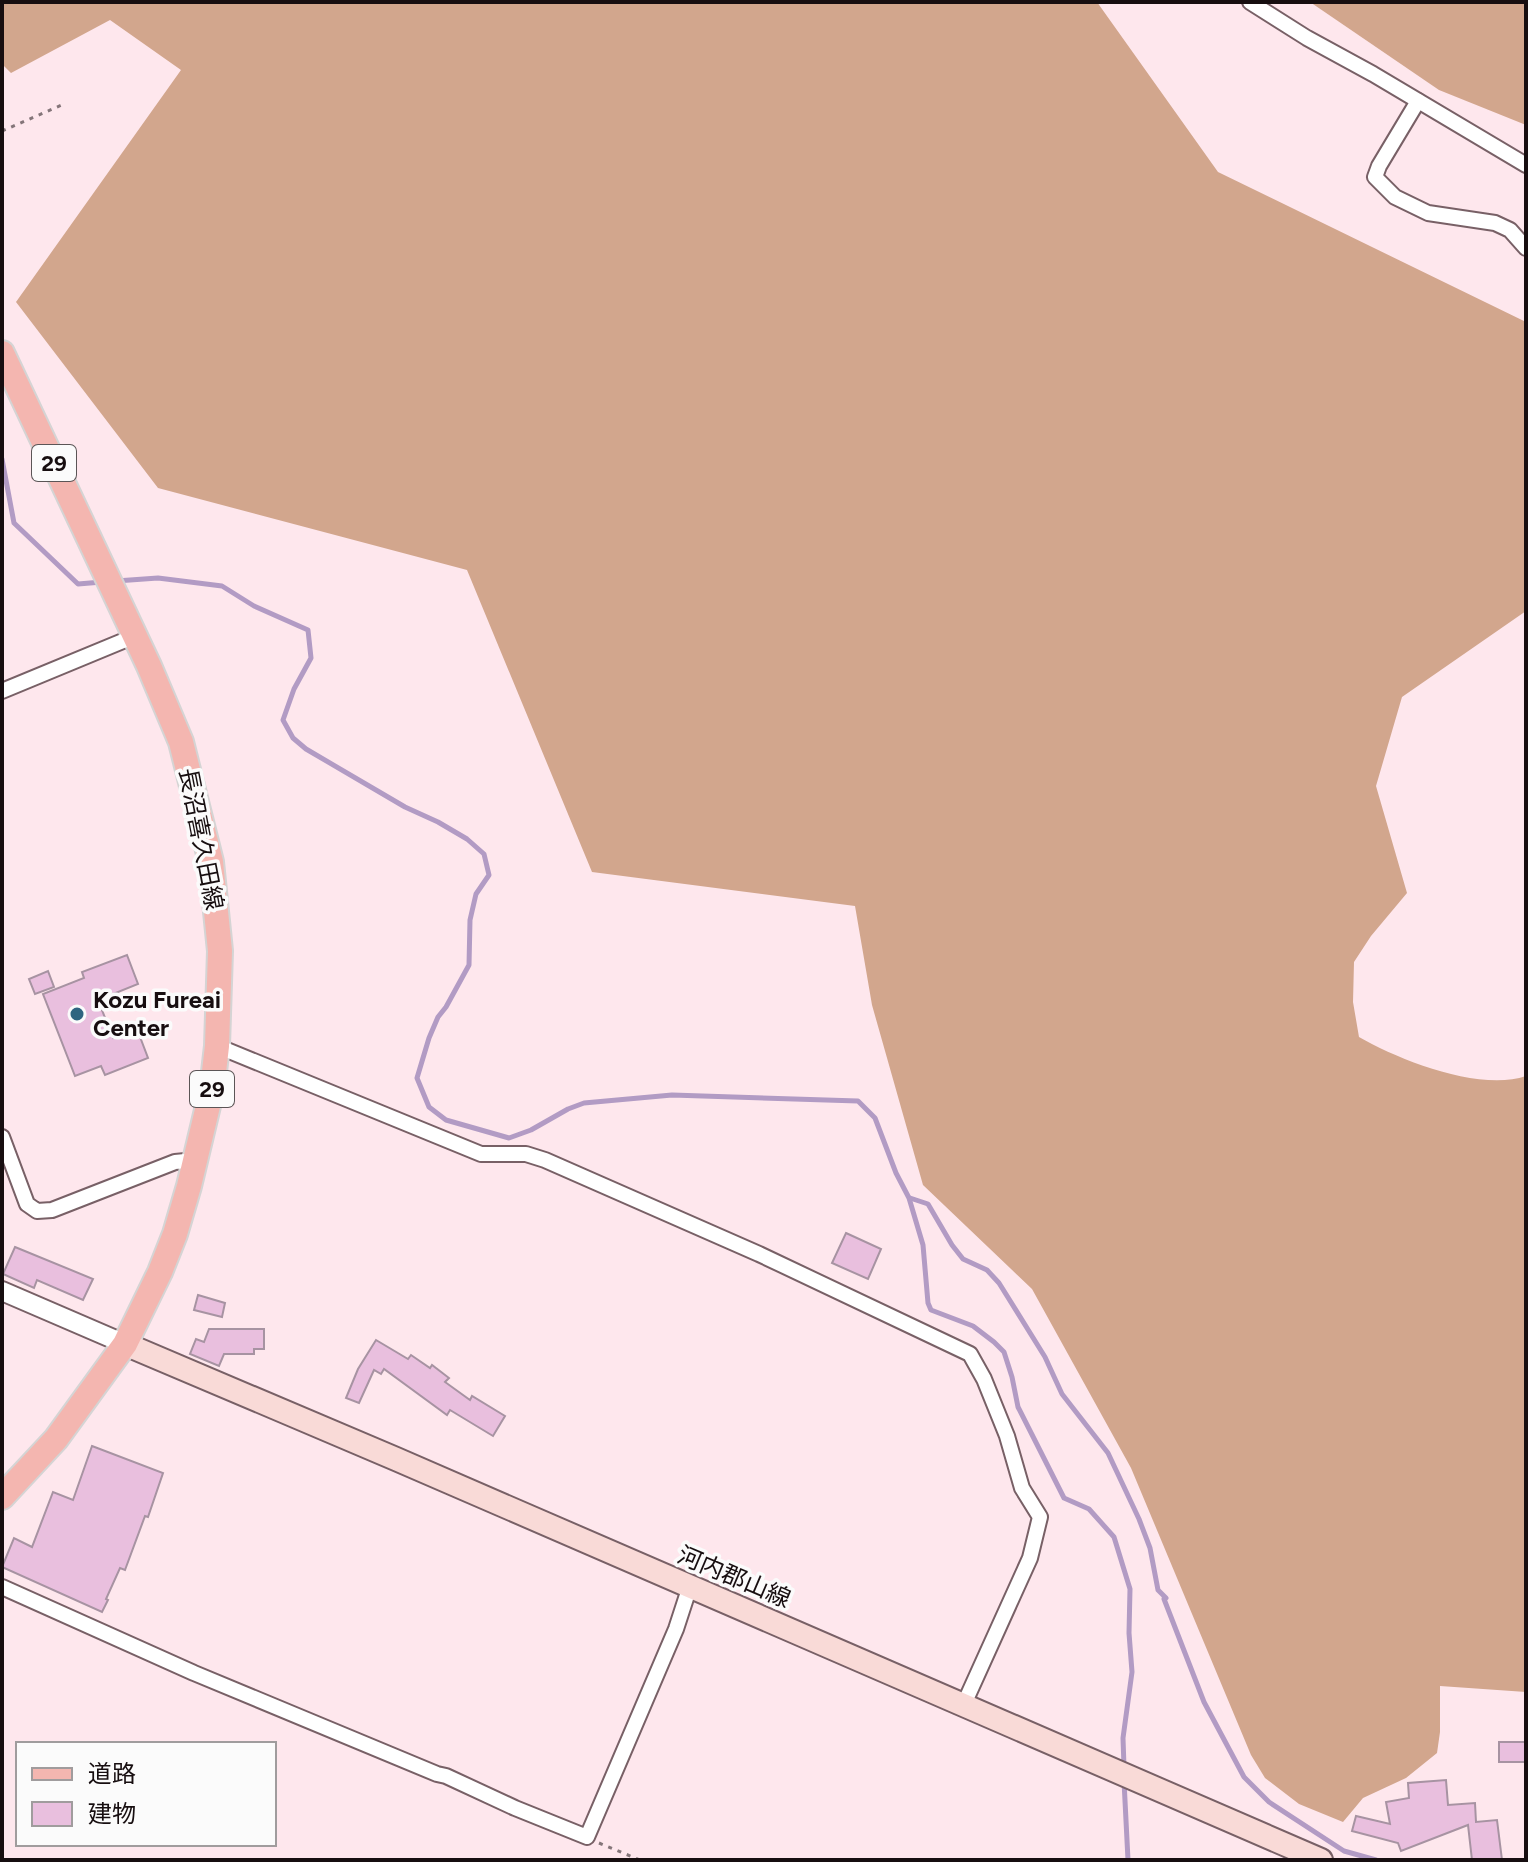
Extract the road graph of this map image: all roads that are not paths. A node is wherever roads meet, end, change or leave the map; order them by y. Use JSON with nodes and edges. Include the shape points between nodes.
{"nodes":[{"id":1,"x":1250,"y":2,"type":"edge"},
{"id":2,"x":1418,"y":101,"type":"junction"},
{"id":3,"x":1526,"y":165,"type":"edge"},
{"id":4,"x":1526,"y":248,"type":"edge"},
{"id":5,"x":2,"y":353,"type":"edge"},
{"id":6,"x":135,"y":636,"type":"junction"},
{"id":7,"x":2,"y":691,"type":"edge"},
{"id":8,"x":217,"y":1046,"type":"junction"},
{"id":9,"x":2,"y":1137,"type":"edge"},
{"id":10,"x":196,"y":1160,"type":"junction"},
{"id":11,"x":2,"y":1291,"type":"edge"},
{"id":12,"x":125,"y":1344,"type":"junction"},
{"id":13,"x":2,"y":1497,"type":"edge"},
{"id":14,"x":690,"y":1586,"type":"junction"},
{"id":15,"x":2,"y":1587,"type":"edge"},
{"id":16,"x":964,"y":1704,"type":"junction"},
{"id":17,"x":1321,"y":1860,"type":"edge"}],
"edges":[{"from":1,"to":2,"type":"street"},
{"from":2,"to":3,"type":"street"},
{"from":2,"to":4,"type":"street","via":[[1375,177],[1395,197],[1428,213],[1495,223]]},
{"from":5,"to":6,"type":"main road","name":"長沼喜久田線","number":"29"},
{"from":6,"to":7,"type":"street"},
{"from":6,"to":8,"type":"main road","name":"長沼喜久田線","number":"29","via":[[181,742],[211,862],[220,951]]},
{"from":8,"to":10,"type":"main road","name":"長沼喜久田線","number":"29"},
{"from":8,"to":16,"type":"street","via":[[481,1154],[526,1154],[545,1160],[970,1354],[1007,1436],[1022,1488],[1040,1517],[1030,1558]]},
{"from":9,"to":10,"type":"street","via":[[27,1204],[37,1211],[52,1210],[175,1162]]},
{"from":10,"to":12,"type":"main road","name":"長沼喜久田線","number":"29","via":[[175,1234]]},
{"from":11,"to":12,"type":"street"},
{"from":12,"to":13,"type":"main road","name":"長沼喜久田線","number":"29","via":[[56,1439]]},
{"from":12,"to":14,"type":"main road","name":"河内郡山線"},
{"from":14,"to":15,"type":"street","via":[[587,1837]]},
{"from":14,"to":16,"type":"main road","name":"河内郡山線"},
{"from":16,"to":17,"type":"main road","name":"河内郡山線"}]}
